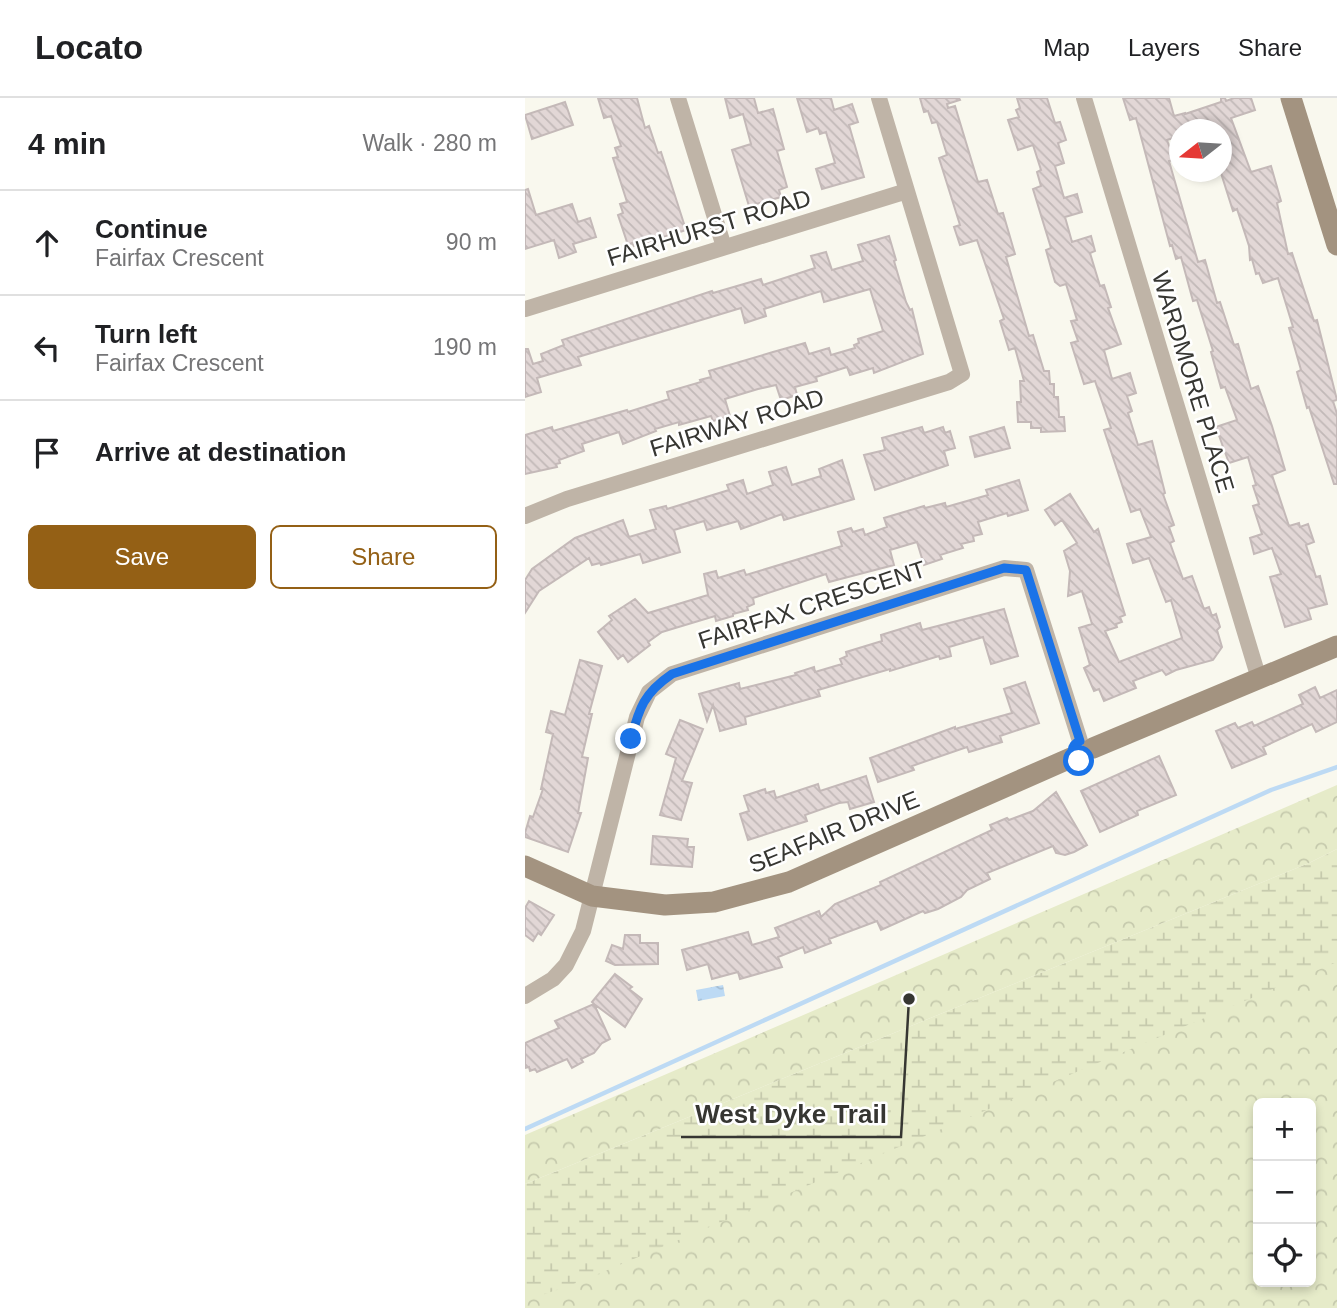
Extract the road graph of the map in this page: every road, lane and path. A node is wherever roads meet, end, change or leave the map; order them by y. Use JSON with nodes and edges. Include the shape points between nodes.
{"nodes":[{"id":1,"x":678,"y":98,"type":"edge"},
{"id":2,"x":879,"y":98,"type":"edge"},
{"id":3,"x":1084,"y":98,"type":"edge"},
{"id":4,"x":1291,"y":98,"type":"edge"},
{"id":5,"x":907,"y":191,"type":"junction"},
{"id":6,"x":1337,"y":245,"type":"edge"},
{"id":7,"x":724,"y":247,"type":"junction"},
{"id":8,"x":525,"y":309,"type":"edge"},
{"id":9,"x":525,"y":516,"type":"edge"},
{"id":10,"x":1337,"y":646,"type":"edge"},
{"id":11,"x":1259,"y":679,"type":"junction"},
{"id":12,"x":1082,"y":748,"type":"junction"},
{"id":13,"x":525,"y":866,"type":"edge"},
{"id":14,"x":592,"y":896,"type":"junction"},
{"id":15,"x":525,"y":996,"type":"edge"}],
"edges":[{"from":1,"to":7,"type":"street"},
{"from":2,"to":5,"type":"street"},
{"from":3,"to":11,"type":"street","name":"WARDMORE PLACE"},
{"from":4,"to":6,"type":"street"},
{"from":5,"to":7,"type":"street","name":"FAIRHURST ROAD"},
{"from":5,"to":9,"type":"street","name":"FAIRWAY ROAD","via":[[962,374],[949,382],[566,499]]},
{"from":7,"to":8,"type":"street","name":"FAIRHURST ROAD"},
{"from":10,"to":11,"type":"street","name":"SEAFAIR DRIVE"},
{"from":11,"to":12,"type":"street","name":"SEAFAIR DRIVE"},
{"from":12,"to":14,"type":"street","name":"SEAFAIR DRIVE","via":[[767,890],[714,902],[665,905]]},
{"from":12,"to":14,"type":"street","name":"FAIRFAX CRESCENT","via":[[1026,570],[1004,568],[672,674],[649,692],[631,739]]},
{"from":13,"to":14,"type":"street","name":"SEAFAIR DRIVE"},
{"from":14,"to":15,"type":"street","via":[[583,931],[566,965]]}]}
